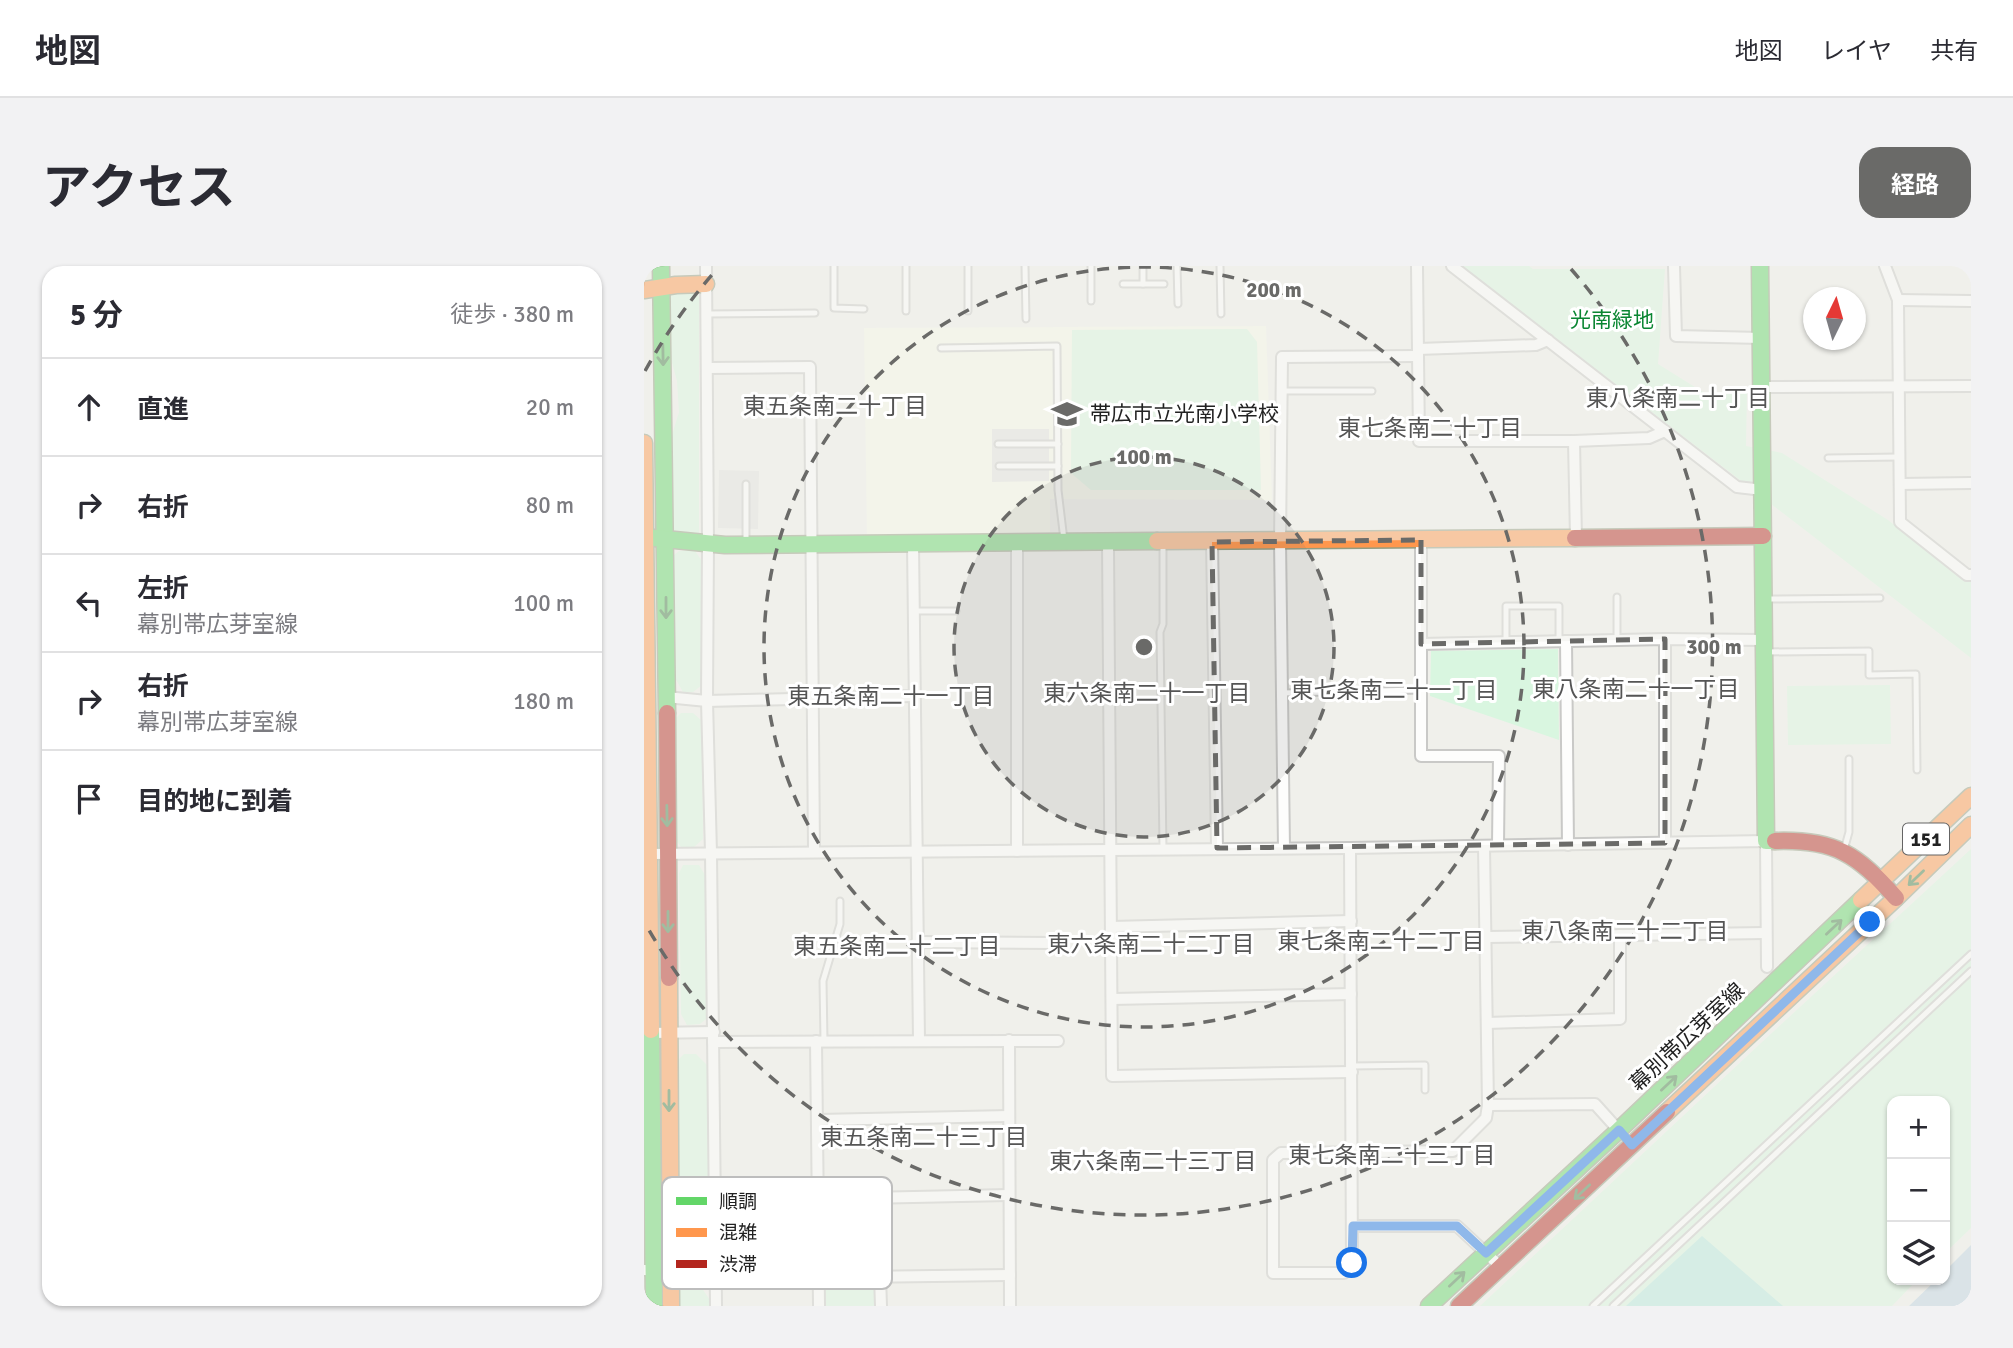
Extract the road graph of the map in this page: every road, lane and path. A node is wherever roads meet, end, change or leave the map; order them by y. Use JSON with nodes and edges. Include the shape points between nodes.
{"nodes":[{"id":1,"x":661,"y":266,"type":"edge"},
{"id":2,"x":706,"y":266,"type":"edge"},
{"id":3,"x":834,"y":266,"type":"edge"},
{"id":4,"x":906,"y":266,"type":"edge"},
{"id":5,"x":968,"y":266,"type":"edge"},
{"id":6,"x":1026,"y":266,"type":"edge"},
{"id":7,"x":1091,"y":266,"type":"edge"},
{"id":8,"x":1143,"y":266,"type":"edge"},
{"id":9,"x":1177,"y":266,"type":"edge"},
{"id":10,"x":1220,"y":266,"type":"edge"},
{"id":11,"x":1417,"y":266,"type":"edge"},
{"id":12,"x":1452,"y":266,"type":"edge"},
{"id":13,"x":1674,"y":266,"type":"edge"},
{"id":14,"x":1885,"y":266,"type":"edge"},
{"id":15,"x":1764,"y":267,"type":"edge"},
{"id":16,"x":1123,"y":284,"type":"dead end"},
{"id":17,"x":1143,"y":284,"type":"junction"},
{"id":18,"x":1164,"y":284,"type":"dead end"},
{"id":19,"x":706,"y":285,"type":"junction"},
{"id":20,"x":662,"y":287,"type":"junction"},
{"id":21,"x":644,"y":290,"type":"edge"},
{"id":22,"x":1898,"y":300,"type":"junction"},
{"id":23,"x":1971,"y":301,"type":"edge"},
{"id":24,"x":1091,"y":302,"type":"dead end"},
{"id":25,"x":1178,"y":304,"type":"dead end"},
{"id":26,"x":864,"y":309,"type":"dead end"},
{"id":27,"x":906,"y":311,"type":"dead end"},
{"id":28,"x":968,"y":311,"type":"dead end"},
{"id":29,"x":815,"y":313,"type":"dead end"},
{"id":30,"x":706,"y":314,"type":"junction"},
{"id":31,"x":1221,"y":314,"type":"dead end"},
{"id":32,"x":1026,"y":319,"type":"dead end"},
{"id":33,"x":1761,"y":338,"type":"junction"},
{"id":34,"x":1548,"y":340,"type":"junction"},
{"id":35,"x":941,"y":348,"type":"dead end"},
{"id":36,"x":1418,"y":353,"type":"junction"},
{"id":37,"x":707,"y":368,"type":"junction"},
{"id":38,"x":1971,"y":386,"type":"edge"},
{"id":39,"x":1762,"y":387,"type":"junction"},
{"id":40,"x":1898,"y":387,"type":"junction"},
{"id":41,"x":1282,"y":391,"type":"junction"},
{"id":42,"x":1372,"y":391,"type":"dead end"},
{"id":43,"x":1665,"y":430,"type":"junction"},
{"id":44,"x":1574,"y":441,"type":"junction"},
{"id":45,"x":644,"y":443,"type":"edge"},
{"id":46,"x":1058,"y":443,"type":"junction"},
{"id":47,"x":998,"y":444,"type":"dead end"},
{"id":48,"x":1899,"y":457,"type":"junction"},
{"id":49,"x":1828,"y":458,"type":"dead end"},
{"id":50,"x":999,"y":466,"type":"dead end"},
{"id":51,"x":1058,"y":466,"type":"junction"},
{"id":52,"x":1971,"y":483,"type":"edge"},
{"id":53,"x":746,"y":484,"type":"dead end"},
{"id":54,"x":1900,"y":484,"type":"junction"},
{"id":55,"x":1763,"y":490,"type":"junction"},
{"id":56,"x":1763,"y":536,"type":"junction"},
{"id":57,"x":644,"y":537,"type":"edge"},
{"id":58,"x":1576,"y":538,"type":"junction"},
{"id":59,"x":666,"y":539,"type":"junction"},
{"id":60,"x":1421,"y":540,"type":"junction"},
{"id":61,"x":1280,"y":541,"type":"junction"},
{"id":62,"x":1163,"y":542,"type":"junction"},
{"id":63,"x":1212,"y":542,"type":"junction"},
{"id":64,"x":1017,"y":543,"type":"junction"},
{"id":65,"x":1064,"y":543,"type":"junction"},
{"id":66,"x":1108,"y":543,"type":"junction"},
{"id":67,"x":708,"y":544,"type":"junction"},
{"id":68,"x":914,"y":544,"type":"junction"},
{"id":69,"x":746,"y":545,"type":"junction"},
{"id":70,"x":810,"y":545,"type":"junction"},
{"id":71,"x":1971,"y":575,"type":"edge"},
{"id":72,"x":1617,"y":597,"type":"dead end"},
{"id":73,"x":1880,"y":598,"type":"dead end"},
{"id":74,"x":1763,"y":599,"type":"junction"},
{"id":75,"x":914,"y":611,"type":"junction"},
{"id":76,"x":956,"y":611,"type":"dead end"},
{"id":77,"x":1665,"y":639,"type":"junction"},
{"id":78,"x":1617,"y":640,"type":"junction"},
{"id":79,"x":1562,"y":641,"type":"junction"},
{"id":80,"x":1506,"y":642,"type":"junction"},
{"id":81,"x":1421,"y":644,"type":"junction"},
{"id":82,"x":1764,"y":646,"type":"junction"},
{"id":83,"x":1421,"y":690,"type":"junction"},
{"id":84,"x":1282,"y":693,"type":"junction"},
{"id":85,"x":914,"y":696,"type":"junction"},
{"id":86,"x":666,"y":697,"type":"junction"},
{"id":87,"x":814,"y":699,"type":"junction"},
{"id":88,"x":708,"y":701,"type":"junction"},
{"id":89,"x":1849,"y":759,"type":"dead end"},
{"id":90,"x":1917,"y":770,"type":"dead end"},
{"id":91,"x":646,"y":779,"type":"edge"},
{"id":92,"x":667,"y":779,"type":"junction"},
{"id":93,"x":1971,"y":796,"type":"edge"},
{"id":94,"x":1971,"y":825,"type":"edge"},
{"id":95,"x":1766,"y":841,"type":"junction"},
{"id":96,"x":1665,"y":843,"type":"junction"},
{"id":97,"x":1498,"y":845,"type":"junction"},
{"id":98,"x":1568,"y":845,"type":"junction"},
{"id":99,"x":1485,"y":846,"type":"junction"},
{"id":100,"x":1217,"y":848,"type":"junction"},
{"id":101,"x":1284,"y":848,"type":"junction"},
{"id":102,"x":1350,"y":848,"type":"junction"},
{"id":103,"x":1163,"y":849,"type":"junction"},
{"id":104,"x":1109,"y":850,"type":"junction"},
{"id":105,"x":814,"y":851,"type":"junction"},
{"id":106,"x":916,"y":851,"type":"junction"},
{"id":107,"x":1017,"y":851,"type":"junction"},
{"id":108,"x":1844,"y":851,"type":"junction"},
{"id":109,"x":712,"y":853,"type":"junction"},
{"id":110,"x":649,"y":854,"type":"junction"},
{"id":111,"x":668,"y":854,"type":"junction"},
{"id":112,"x":1882,"y":882,"type":"junction"},
{"id":113,"x":1896,"y":898,"type":"junction"},
{"id":114,"x":840,"y":901,"type":"dead end"},
{"id":115,"x":1351,"y":920,"type":"junction"},
{"id":116,"x":1111,"y":927,"type":"junction"},
{"id":117,"x":1766,"y":933,"type":"junction"},
{"id":118,"x":1619,"y":935,"type":"junction"},
{"id":119,"x":1486,"y":937,"type":"junction"},
{"id":120,"x":917,"y":942,"type":"junction"},
{"id":121,"x":1055,"y":943,"type":"dead end"},
{"id":122,"x":1971,"y":954,"type":"edge"},
{"id":123,"x":1767,"y":967,"type":"dead end"},
{"id":124,"x":1971,"y":971,"type":"edge"},
{"id":125,"x":1351,"y":994,"type":"junction"},
{"id":126,"x":1112,"y":999,"type":"junction"},
{"id":127,"x":1487,"y":1023,"type":"junction"},
{"id":128,"x":648,"y":1026,"type":"edge"},
{"id":129,"x":668,"y":1032,"type":"junction"},
{"id":130,"x":714,"y":1037,"type":"junction"},
{"id":131,"x":1009,"y":1040,"type":"junction"},
{"id":132,"x":820,"y":1041,"type":"junction"},
{"id":133,"x":919,"y":1041,"type":"junction"},
{"id":134,"x":1058,"y":1041,"type":"dead end"},
{"id":135,"x":1352,"y":1069,"type":"junction"},
{"id":136,"x":1425,"y":1090,"type":"dead end"},
{"id":137,"x":1488,"y":1105,"type":"junction"},
{"id":138,"x":1009,"y":1116,"type":"junction"},
{"id":139,"x":818,"y":1120,"type":"junction"},
{"id":140,"x":1619,"y":1130,"type":"junction"},
{"id":141,"x":1632,"y":1145,"type":"junction"},
{"id":142,"x":1352,"y":1153,"type":"junction"},
{"id":143,"x":669,"y":1177,"type":"edge"},
{"id":144,"x":715,"y":1177,"type":"edge"},
{"id":145,"x":818,"y":1177,"type":"edge"},
{"id":146,"x":1009,"y":1195,"type":"junction"},
{"id":147,"x":892,"y":1197,"type":"edge"},
{"id":148,"x":1353,"y":1226,"type":"junction"},
{"id":149,"x":1486,"y":1253,"type":"junction"},
{"id":150,"x":1502,"y":1268,"type":"junction"},
{"id":151,"x":649,"y":1270,"type":"edge"},
{"id":152,"x":1010,"y":1275,"type":"junction"},
{"id":153,"x":892,"y":1276,"type":"edge"},
{"id":154,"x":654,"y":1306,"type":"edge"},
{"id":155,"x":1010,"y":1306,"type":"edge"},
{"id":156,"x":1429,"y":1306,"type":"edge"},
{"id":157,"x":1459,"y":1306,"type":"edge"},
{"id":158,"x":1593,"y":1306,"type":"edge"},
{"id":159,"x":1613,"y":1306,"type":"edge"}],
"edges":[{"from":1,"to":20,"type":"street"},
{"from":2,"to":19,"type":"street"},
{"from":3,"to":26,"type":"lane","via":[[834,308]]},
{"from":4,"to":27,"type":"lane"},
{"from":5,"to":28,"type":"lane"},
{"from":6,"to":32,"type":"lane"},
{"from":7,"to":24,"type":"lane"},
{"from":8,"to":17,"type":"lane"},
{"from":9,"to":25,"type":"lane"},
{"from":10,"to":31,"type":"lane"},
{"from":11,"to":36,"type":"street"},
{"from":12,"to":34,"type":"street"},
{"from":13,"to":33,"type":"street","via":[[1676,337]]},
{"from":14,"to":22,"type":"street"},
{"from":15,"to":33,"type":"street"},
{"from":16,"to":17,"type":"lane"},
{"from":17,"to":18,"type":"lane"},
{"from":19,"to":20,"type":"street"},
{"from":19,"to":30,"type":"street"},
{"from":20,"to":21,"type":"street"},
{"from":20,"to":59,"type":"street","one_way":true},
{"from":22,"to":23,"type":"street"},
{"from":22,"to":40,"type":"street"},
{"from":29,"to":30,"type":"lane"},
{"from":30,"to":37,"type":"street"},
{"from":33,"to":39,"type":"street"},
{"from":34,"to":36,"type":"street","via":[[1535,345]]},
{"from":34,"to":43,"type":"street"},
{"from":35,"to":46,"type":"lane","via":[[1057,346]]},
{"from":36,"to":41,"type":"street","via":[[1282,357]]},
{"from":36,"to":44,"type":"street","via":[[1419,441]]},
{"from":37,"to":67,"type":"street"},
{"from":37,"to":70,"type":"street","via":[[810,368]]},
{"from":38,"to":40,"type":"street"},
{"from":39,"to":40,"type":"street"},
{"from":39,"to":55,"type":"street"},
{"from":40,"to":48,"type":"street"},
{"from":41,"to":42,"type":"lane"},
{"from":41,"to":61,"type":"street"},
{"from":43,"to":44,"type":"street","via":[[1649,438]]},
{"from":43,"to":55,"type":"street","via":[[1737,487]]},
{"from":44,"to":58,"type":"street"},
{"from":45,"to":57,"type":"street"},
{"from":46,"to":47,"type":"lane"},
{"from":46,"to":51,"type":"lane"},
{"from":48,"to":49,"type":"lane"},
{"from":48,"to":54,"type":"street"},
{"from":50,"to":51,"type":"lane"},
{"from":51,"to":65,"type":"lane"},
{"from":52,"to":54,"type":"street"},
{"from":53,"to":69,"type":"lane"},
{"from":54,"to":71,"type":"street","via":[[1899,522]]},
{"from":55,"to":56,"type":"street"},
{"from":56,"to":58,"type":"street"},
{"from":56,"to":74,"type":"street"},
{"from":57,"to":59,"type":"street"},
{"from":57,"to":91,"type":"street"},
{"from":58,"to":60,"type":"street"},
{"from":59,"to":67,"type":"street"},
{"from":59,"to":86,"type":"street","one_way":true},
{"from":60,"to":61,"type":"street"},
{"from":60,"to":81,"type":"street"},
{"from":61,"to":63,"type":"street"},
{"from":61,"to":84,"type":"street"},
{"from":62,"to":63,"type":"street"},
{"from":62,"to":66,"type":"street"},
{"from":62,"to":103,"type":"lane"},
{"from":63,"to":100,"type":"street"},
{"from":64,"to":65,"type":"street"},
{"from":64,"to":68,"type":"street"},
{"from":64,"to":107,"type":"street"},
{"from":65,"to":66,"type":"street"},
{"from":66,"to":104,"type":"street"},
{"from":67,"to":69,"type":"street"},
{"from":67,"to":88,"type":"street"},
{"from":68,"to":70,"type":"street"},
{"from":68,"to":75,"type":"street"},
{"from":69,"to":70,"type":"street"},
{"from":70,"to":87,"type":"street"},
{"from":72,"to":78,"type":"lane"},
{"from":73,"to":74,"type":"lane"},
{"from":74,"to":82,"type":"street"},
{"from":75,"to":76,"type":"lane"},
{"from":75,"to":85,"type":"street"},
{"from":77,"to":78,"type":"street"},
{"from":77,"to":82,"type":"street"},
{"from":77,"to":96,"type":"street"},
{"from":78,"to":79,"type":"street"},
{"from":79,"to":80,"type":"street"},
{"from":79,"to":80,"type":"lane","via":[[1559,606],[1506,606]]},
{"from":79,"to":98,"type":"street"},
{"from":80,"to":81,"type":"street"},
{"from":81,"to":83,"type":"street"},
{"from":82,"to":90,"type":"lane","via":[[1869,651],[1869,675],[1916,674]]},
{"from":82,"to":95,"type":"street"},
{"from":83,"to":84,"type":"lane"},
{"from":83,"to":97,"type":"street","via":[[1421,756],[1499,756]]},
{"from":84,"to":101,"type":"street"},
{"from":85,"to":87,"type":"street"},
{"from":85,"to":106,"type":"street"},
{"from":86,"to":88,"type":"street"},
{"from":86,"to":92,"type":"street"},
{"from":87,"to":88,"type":"street"},
{"from":87,"to":105,"type":"street"},
{"from":88,"to":109,"type":"street"},
{"from":89,"to":108,"type":"lane","via":[[1849,832]]},
{"from":91,"to":92,"type":"street"},
{"from":91,"to":110,"type":"street"},
{"from":92,"to":111,"type":"street","one_way":true},
{"from":93,"to":112,"type":"street","name":"幕別帯広芽室線","number":"151"},
{"from":94,"to":113,"type":"street","name":"幕別帯広芽室線","number":"151","one_way":true},
{"from":95,"to":96,"type":"street"},
{"from":95,"to":108,"type":"street","via":[[1820,842]]},
{"from":95,"to":117,"type":"street"},
{"from":96,"to":98,"type":"street"},
{"from":97,"to":98,"type":"street"},
{"from":97,"to":99,"type":"street"},
{"from":99,"to":102,"type":"street"},
{"from":99,"to":119,"type":"street"},
{"from":100,"to":101,"type":"street"},
{"from":100,"to":103,"type":"street"},
{"from":101,"to":102,"type":"street"},
{"from":102,"to":115,"type":"street"},
{"from":103,"to":104,"type":"street"},
{"from":104,"to":107,"type":"street"},
{"from":104,"to":116,"type":"street"},
{"from":105,"to":106,"type":"street"},
{"from":105,"to":109,"type":"street"},
{"from":106,"to":107,"type":"street"},
{"from":106,"to":120,"type":"street"},
{"from":108,"to":112,"type":"street"},
{"from":109,"to":111,"type":"street"},
{"from":109,"to":130,"type":"street"},
{"from":110,"to":111,"type":"street"},
{"from":110,"to":128,"type":"street"},
{"from":111,"to":129,"type":"street","one_way":true},
{"from":112,"to":113,"type":"street"},
{"from":140,"to":112,"type":"street","name":"幕別帯広芽室線","number":"151","one_way":true},
{"from":113,"to":141,"type":"street","name":"幕別帯広芽室線","number":"151"},
{"from":114,"to":132,"type":"lane","via":[[841,924],[823,981]]},
{"from":115,"to":116,"type":"street"},
{"from":115,"to":125,"type":"street"},
{"from":116,"to":126,"type":"street"},
{"from":117,"to":118,"type":"street"},
{"from":117,"to":123,"type":"street"},
{"from":118,"to":119,"type":"street"},
{"from":118,"to":127,"type":"street","via":[[1620,1019]]},
{"from":119,"to":127,"type":"street"},
{"from":120,"to":121,"type":"street"},
{"from":120,"to":133,"type":"street"},
{"from":122,"to":158,"type":"lane"},
{"from":124,"to":159,"type":"lane"},
{"from":125,"to":126,"type":"street"},
{"from":125,"to":135,"type":"street"},
{"from":126,"to":135,"type":"street","via":[[1112,1076]]},
{"from":127,"to":137,"type":"street"},
{"from":128,"to":129,"type":"street"},
{"from":128,"to":151,"type":"street"},
{"from":129,"to":130,"type":"street"},
{"from":129,"to":143,"type":"street","one_way":true},
{"from":130,"to":132,"type":"street"},
{"from":130,"to":144,"type":"street"},
{"from":131,"to":133,"type":"street"},
{"from":131,"to":134,"type":"street"},
{"from":131,"to":138,"type":"street"},
{"from":132,"to":133,"type":"street"},
{"from":132,"to":139,"type":"street"},
{"from":135,"to":136,"type":"lane","via":[[1425,1065]]},
{"from":135,"to":142,"type":"street"},
{"from":137,"to":140,"type":"street","via":[[1595,1104]]},
{"from":137,"to":142,"type":"street","via":[[1486,1118],[1453,1151]]},
{"from":138,"to":139,"type":"street"},
{"from":138,"to":146,"type":"street"},
{"from":139,"to":145,"type":"street"},
{"from":140,"to":141,"type":"street"},
{"from":140,"to":149,"type":"street","name":"幕別帯広芽室線","number":"151"},
{"from":141,"to":150,"type":"street","name":"幕別帯広芽室線","number":"151","one_way":true},
{"from":142,"to":148,"type":"street"},
{"from":142,"to":148,"type":"street","via":[[1281,1153],[1273,1160],[1273,1273],[1344,1273],[1352,1263]]},
{"from":146,"to":147,"type":"street"},
{"from":146,"to":152,"type":"street"},
{"from":148,"to":149,"type":"street","via":[[1457,1226]]},
{"from":149,"to":150,"type":"street"},
{"from":156,"to":149,"type":"street","name":"幕別帯広芽室線","number":"151","one_way":true},
{"from":150,"to":157,"type":"street","name":"幕別帯広芽室線","number":"151"},
{"from":151,"to":154,"type":"street"},
{"from":152,"to":153,"type":"street"},
{"from":152,"to":155,"type":"street"}]}
